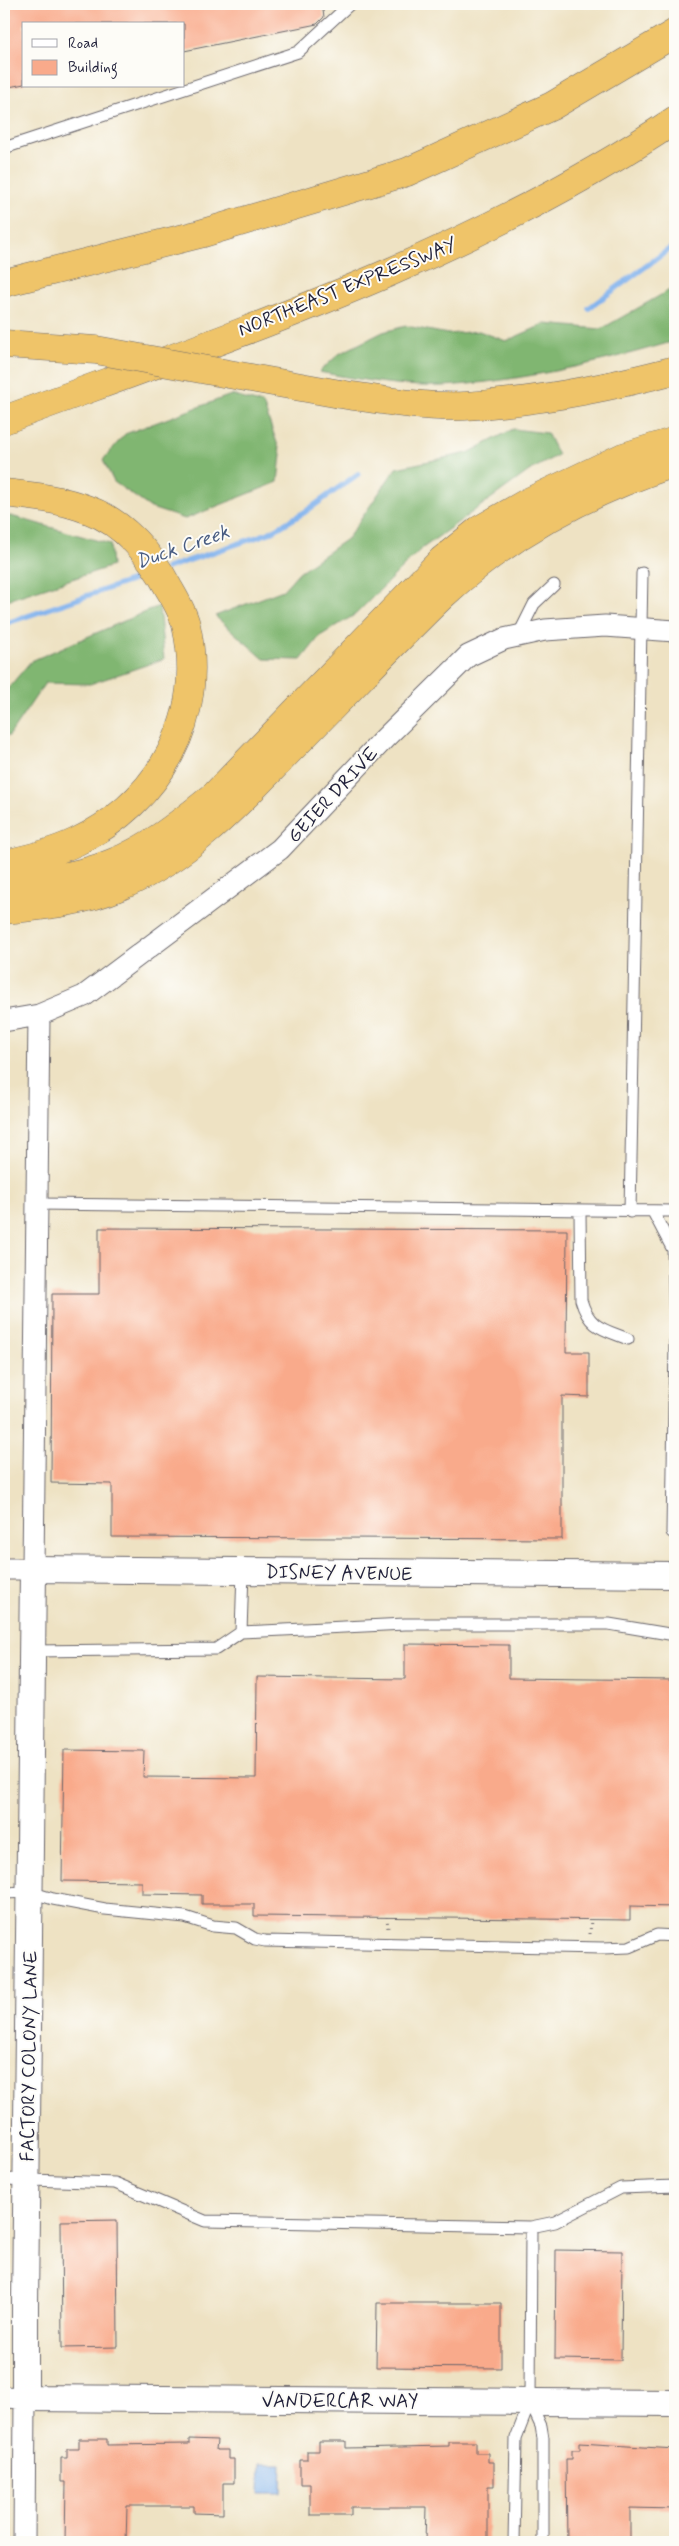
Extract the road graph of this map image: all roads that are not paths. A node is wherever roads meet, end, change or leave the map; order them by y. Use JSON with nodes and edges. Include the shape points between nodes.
{"nodes":[{"id":1,"x":350,"y":4,"type":"edge"},
{"id":2,"x":675,"y":33,"type":"edge"},
{"id":3,"x":675,"y":120,"type":"edge"},
{"id":4,"x":4,"y":148,"type":"edge"},
{"id":5,"x":4,"y":283,"type":"edge"},
{"id":6,"x":4,"y":344,"type":"edge"},
{"id":7,"x":675,"y":358,"type":"edge"},
{"id":8,"x":675,"y":370,"type":"edge"},
{"id":9,"x":527,"y":400,"type":"junction"},
{"id":10,"x":4,"y":420,"type":"edge"},
{"id":11,"x":675,"y":424,"type":"edge"},
{"id":12,"x":675,"y":440,"type":"edge"},
{"id":13,"x":675,"y":463,"type":"edge"},
{"id":14,"x":4,"y":493,"type":"edge"},
{"id":15,"x":528,"y":502,"type":"junction"},
{"id":16,"x":642,"y":574,"type":"dead end"},
{"id":17,"x":554,"y":586,"type":"dead end"},
{"id":18,"x":642,"y":628,"type":"junction"},
{"id":19,"x":675,"y":631,"type":"edge"},
{"id":20,"x":518,"y":636,"type":"junction"},
{"id":21,"x":4,"y":864,"type":"edge"},
{"id":22,"x":4,"y":884,"type":"edge"},
{"id":23,"x":4,"y":910,"type":"edge"},
{"id":24,"x":39,"y":1015,"type":"junction"},
{"id":25,"x":4,"y":1021,"type":"edge"},
{"id":26,"x":38,"y":1204,"type":"junction"},
{"id":27,"x":675,"y":1211,"type":"edge"},
{"id":28,"x":580,"y":1212,"type":"junction"},
{"id":29,"x":630,"y":1212,"type":"junction"},
{"id":30,"x":652,"y":1212,"type":"junction"},
{"id":31,"x":675,"y":1330,"type":"edge"},
{"id":32,"x":628,"y":1340,"type":"dead end"},
{"id":33,"x":675,"y":1341,"type":"edge"},
{"id":34,"x":675,"y":1532,"type":"edge"},
{"id":35,"x":4,"y":1569,"type":"edge"},
{"id":36,"x":34,"y":1569,"type":"junction"},
{"id":37,"x":243,"y":1571,"type":"junction"},
{"id":38,"x":675,"y":1574,"type":"edge"},
{"id":39,"x":241,"y":1632,"type":"junction"},
{"id":40,"x":675,"y":1634,"type":"edge"},
{"id":41,"x":32,"y":1650,"type":"junction"},
{"id":42,"x":30,"y":1892,"type":"junction"},
{"id":43,"x":4,"y":1893,"type":"edge"},
{"id":44,"x":675,"y":1936,"type":"edge"},
{"id":45,"x":16,"y":2179,"type":"edge"},
{"id":46,"x":675,"y":2186,"type":"edge"},
{"id":47,"x":531,"y":2227,"type":"junction"},
{"id":48,"x":14,"y":2398,"type":"edge"},
{"id":49,"x":530,"y":2402,"type":"junction"},
{"id":50,"x":675,"y":2403,"type":"edge"},
{"id":51,"x":24,"y":2542,"type":"edge"},
{"id":52,"x":514,"y":2542,"type":"edge"},
{"id":53,"x":542,"y":2542,"type":"edge"}],
"edges":[{"from":1,"to":4,"type":"lane","via":[[298,52]]},
{"from":2,"to":5,"type":"highway","via":[[552,106],[407,172],[200,234]]},
{"from":3,"to":10,"type":"highway","name":"NORTHEAST EXPRESSWAY","via":[[638,145],[502,221],[339,293]]},
{"from":6,"to":9,"type":"highway","bridge":true,"via":[[96,350],[395,402],[464,406]]},
{"from":7,"to":9,"type":"highway"},
{"from":8,"to":9,"type":"highway","via":[[624,383]]},
{"from":11,"to":15,"type":"highway","via":[[592,458]]},
{"from":12,"to":15,"type":"highway","via":[[623,458]]},
{"from":13,"to":23,"type":"highway","via":[[633,477],[560,512],[528,529],[487,559],[444,594],[248,794],[180,853],[121,886],[81,899]]},
{"from":14,"to":21,"type":"highway","via":[[46,498],[91,510],[133,538],[146,552],[173,596],[186,623],[191,657],[190,692],[183,727],[167,762],[142,795],[118,817],[76,842]]},
{"from":15,"to":22,"type":"highway","via":[[479,530],[442,560],[214,796],[177,825],[112,863],[45,881]]},
{"from":16,"to":18,"type":"lane"},
{"from":17,"to":20,"type":"lane","via":[[534,604]]},
{"from":18,"to":19,"type":"street","name":"GEIER DRIVE"},
{"from":18,"to":20,"type":"street","name":"GEIER DRIVE","via":[[605,626],[545,630]]},
{"from":18,"to":29,"type":"lane"},
{"from":20,"to":24,"type":"street","name":"GEIER DRIVE","via":[[468,656],[280,849],[84,996]]},
{"from":24,"to":25,"type":"street","name":"GEIER DRIVE"},
{"from":24,"to":26,"type":"street"},
{"from":26,"to":28,"type":"lane"},
{"from":26,"to":36,"type":"street"},
{"from":27,"to":30,"type":"lane"},
{"from":28,"to":29,"type":"lane"},
{"from":28,"to":32,"type":"lane","via":[[581,1300],[585,1314],[593,1324]]},
{"from":29,"to":30,"type":"lane"},
{"from":30,"to":31,"type":"lane","via":[[673,1250]]},
{"from":33,"to":34,"type":"lane","via":[[672,1532]]},
{"from":35,"to":36,"type":"street","name":"DISNEY AVENUE"},
{"from":36,"to":37,"type":"street","name":"DISNEY AVENUE"},
{"from":36,"to":41,"type":"street","name":"FACTORY COLONY LANE"},
{"from":37,"to":38,"type":"street","name":"DISNEY AVENUE"},
{"from":37,"to":39,"type":"lane"},
{"from":39,"to":40,"type":"lane","via":[[405,1624],[609,1624]]},
{"from":39,"to":41,"type":"lane","via":[[216,1650]]},
{"from":41,"to":42,"type":"street","name":"FACTORY COLONY LANE"},
{"from":42,"to":43,"type":"lane"},
{"from":42,"to":44,"type":"lane","via":[[53,1900],[105,1909],[185,1917],[213,1926],[236,1928],[265,1941],[603,1948],[629,1947],[657,1935]]},
{"from":42,"to":45,"type":"street","name":"FACTORY COLONY LANE"},
{"from":45,"to":47,"type":"lane","via":[[115,2183],[205,2222]]},
{"from":45,"to":48,"type":"street","name":"FACTORY COLONY LANE"},
{"from":46,"to":47,"type":"lane","via":[[621,2188],[555,2222]]},
{"from":47,"to":49,"type":"lane"},
{"from":48,"to":49,"type":"street","name":"VANDERCAR WAY"},
{"from":48,"to":51,"type":"street","name":"FACTORY COLONY LANE"},
{"from":49,"to":50,"type":"street","name":"VANDERCAR WAY"},
{"from":49,"to":52,"type":"lane","via":[[516,2438]]},
{"from":49,"to":53,"type":"lane","via":[[543,2438]]}]}
